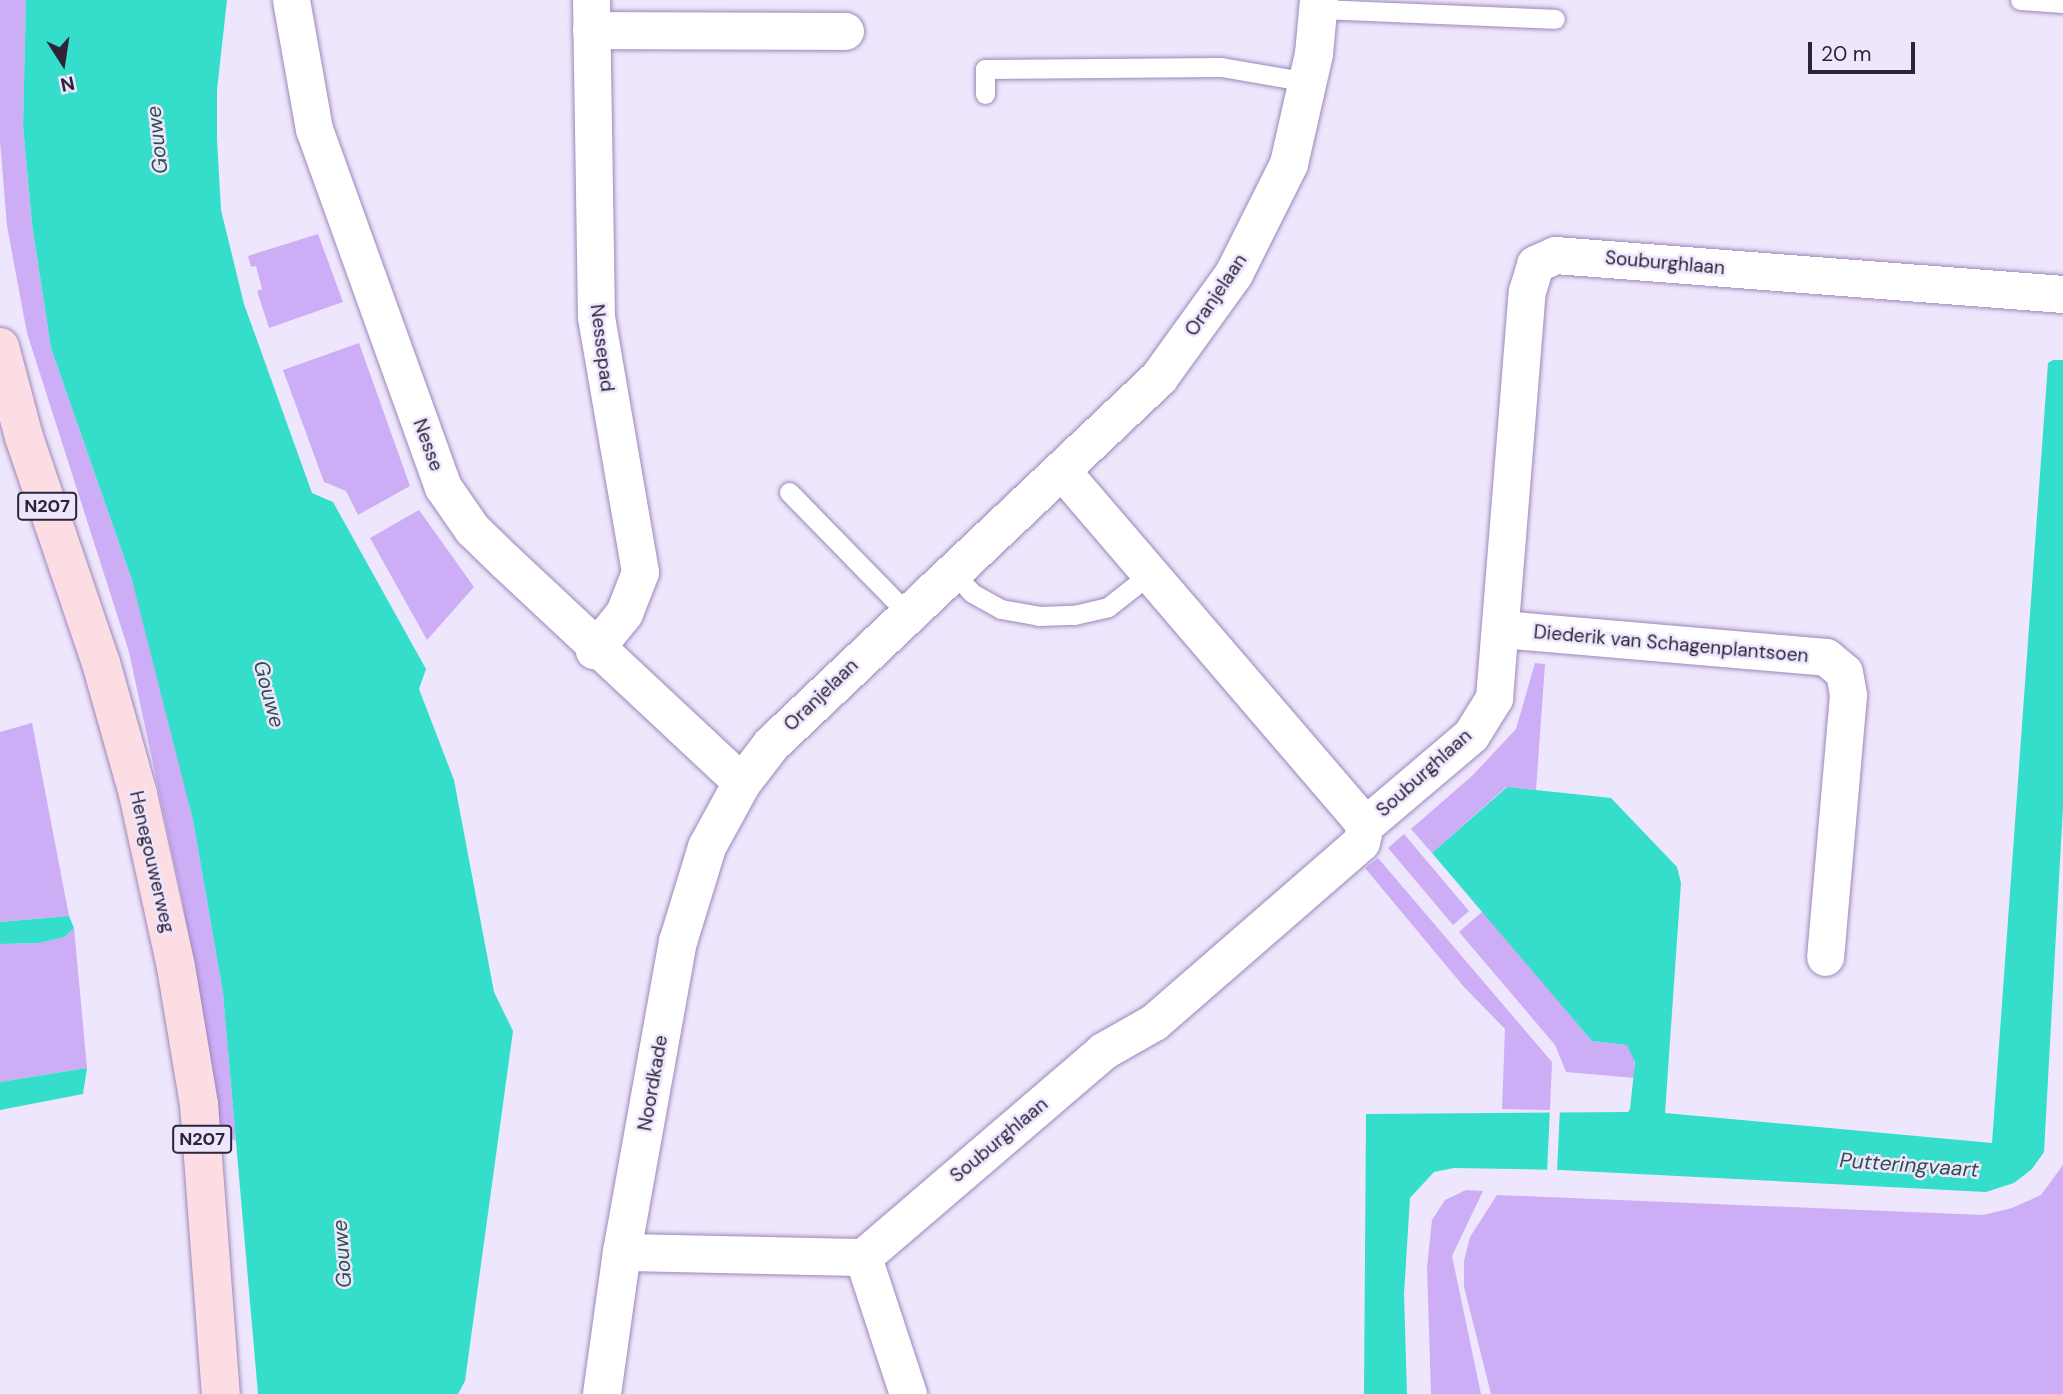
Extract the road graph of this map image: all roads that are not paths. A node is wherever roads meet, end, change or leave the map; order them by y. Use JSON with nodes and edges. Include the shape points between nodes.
{"nodes":[{"id":1,"x":292,"y":0,"type":"edge"},
{"id":2,"x":2021,"y":0,"type":"edge"},
{"id":3,"x":2063,"y":3,"type":"edge"},
{"id":4,"x":1319,"y":5,"type":"edge"},
{"id":5,"x":591,"y":15,"type":"edge"},
{"id":6,"x":1555,"y":19,"type":"dead end"},
{"id":7,"x":845,"y":31,"type":"dead end"},
{"id":8,"x":1308,"y":82,"type":"junction"},
{"id":9,"x":985,"y":94,"type":"dead end"},
{"id":10,"x":2063,"y":295,"type":"edge"},
{"id":11,"x":0,"y":347,"type":"edge"},
{"id":12,"x":1062,"y":471,"type":"junction"},
{"id":13,"x":789,"y":492,"type":"dead end"},
{"id":14,"x":952,"y":572,"type":"junction"},
{"id":15,"x":1150,"y":574,"type":"junction"},
{"id":16,"x":908,"y":614,"type":"junction"},
{"id":17,"x":1501,"y":629,"type":"junction"},
{"id":18,"x":594,"y":650,"type":"junction"},
{"id":19,"x":741,"y":783,"type":"junction"},
{"id":20,"x":1365,"y":825,"type":"junction"},
{"id":21,"x":1825,"y":957,"type":"dead end"},
{"id":22,"x":622,"y":1252,"type":"junction"},
{"id":23,"x":863,"y":1256,"type":"junction"},
{"id":24,"x":221,"y":1394,"type":"edge"},
{"id":25,"x":602,"y":1394,"type":"edge"},
{"id":26,"x":908,"y":1394,"type":"edge"}],
"edges":[{"from":1,"to":18,"type":"street","name":"Nesse","via":[[314,129],[443,487],[472,529]]},
{"from":2,"to":3,"type":"lane"},
{"from":4,"to":6,"type":"lane"},
{"from":4,"to":8,"type":"street","name":"Oranjelaan"},
{"from":5,"to":7,"type":"street","name":"Nessepad"},
{"from":5,"to":18,"type":"street","name":"Nessepad","via":[[596,317],[640,572],[624,613]]},
{"from":8,"to":9,"type":"lane","via":[[1221,67],[985,69]]},
{"from":8,"to":12,"type":"street","name":"Oranjelaan","via":[[1289,164],[1234,274],[1159,378]]},
{"from":10,"to":17,"type":"street","name":"Souburghlaan","via":[[1555,255],[1535,264],[1527,291]]},
{"from":11,"to":24,"type":"main road","name":"Henegouwerweg","number":"N207","via":[[24,437],[101,663],[138,794],[173,953],[199,1104]]},
{"from":12,"to":14,"type":"street","name":"Oranjelaan"},
{"from":12,"to":15,"type":"street"},
{"from":13,"to":16,"type":"lane"},
{"from":14,"to":15,"type":"lane","via":[[971,593],[1001,609],[1039,615],[1074,615],[1108,607]]},
{"from":14,"to":16,"type":"street","name":"Oranjelaan"},
{"from":15,"to":20,"type":"street"},
{"from":16,"to":19,"type":"street","name":"Oranjelaan","via":[[772,744]]},
{"from":17,"to":20,"type":"street","name":"Souburghlaan","via":[[1494,698],[1471,734]]},
{"from":17,"to":21,"type":"street","name":"Diederik van Schagenplantsoen","via":[[1826,657],[1844,672],[1848,695]]},
{"from":18,"to":19,"type":"street","name":"Nesse"},
{"from":19,"to":22,"type":"street","name":"Noordkade","via":[[707,847],[678,942]]},
{"from":20,"to":23,"type":"street","name":"Souburghlaan","via":[[1361,842],[1154,1022],[1103,1051]]},
{"from":22,"to":23,"type":"street"},
{"from":22,"to":25,"type":"street","name":"Noordkade"},
{"from":23,"to":26,"type":"street"}]}
